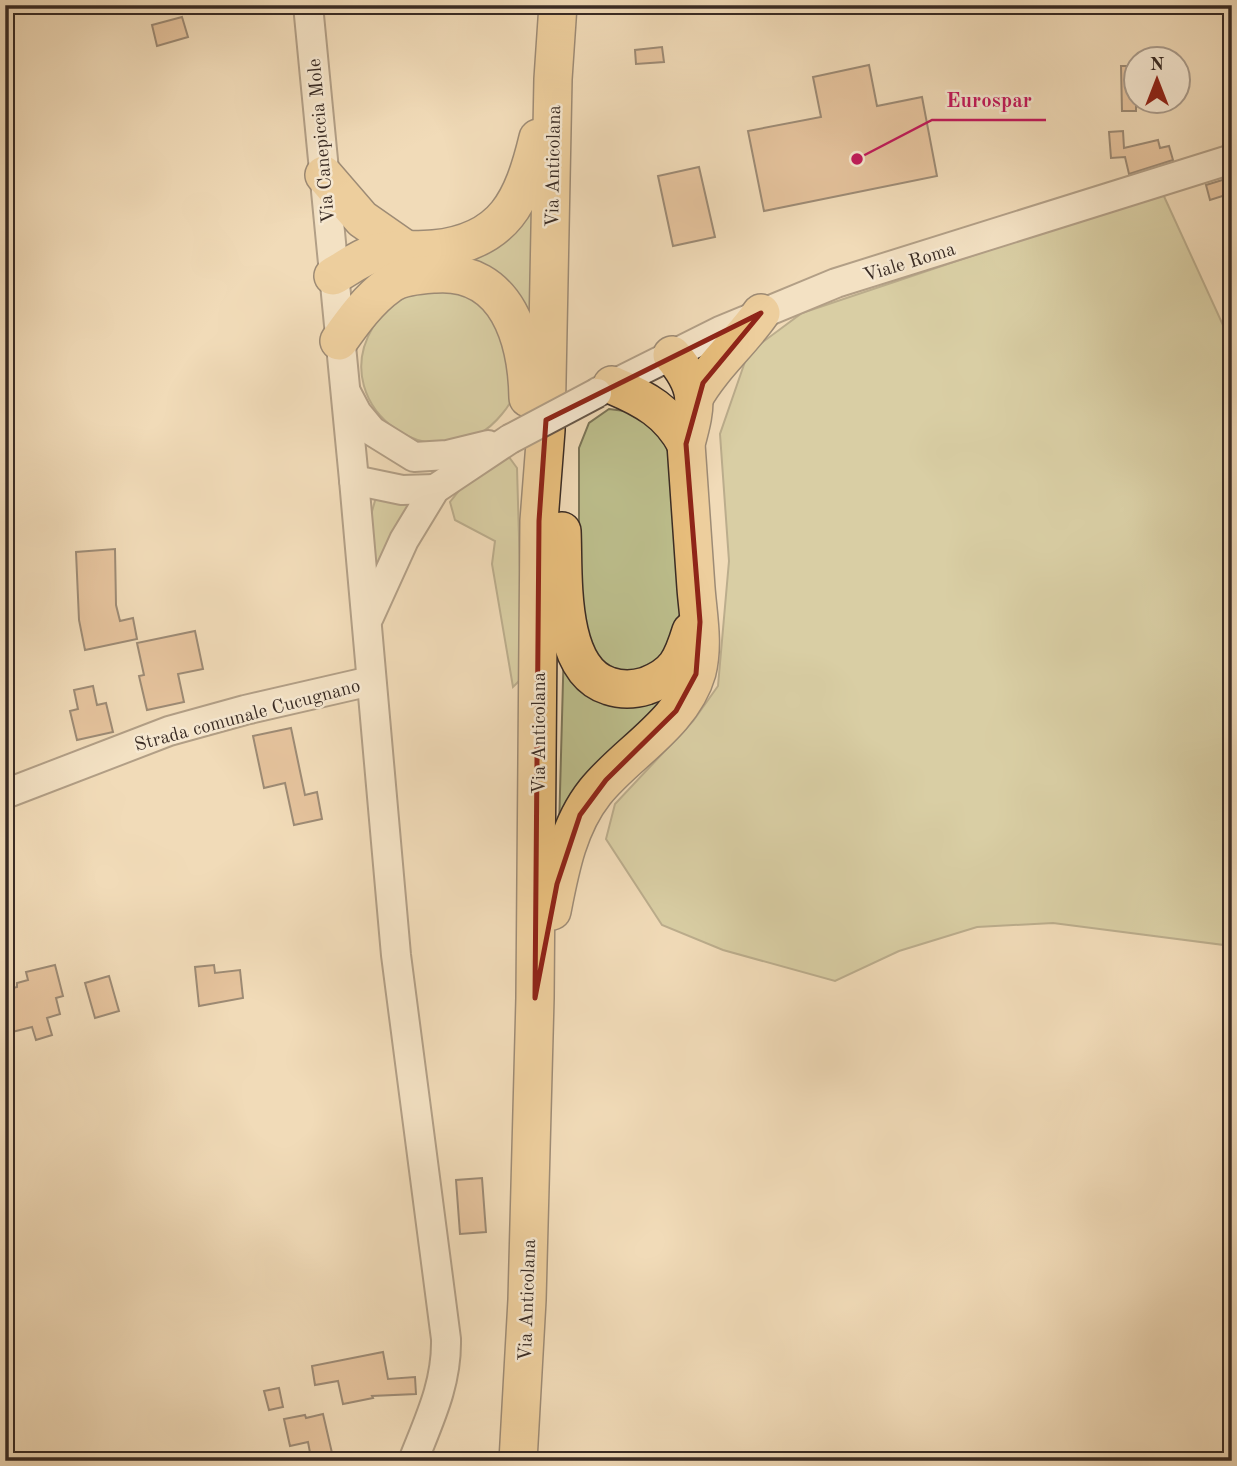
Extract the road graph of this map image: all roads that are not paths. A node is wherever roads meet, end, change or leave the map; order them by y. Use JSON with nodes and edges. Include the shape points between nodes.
{"nodes":[{"id":1,"x":308,"y":5,"type":"edge"},
{"id":2,"x":558,"y":5,"type":"edge"},
{"id":3,"x":553,"y":79,"type":"junction"},
{"id":4,"x":1232,"y":159,"type":"edge"},
{"id":5,"x":324,"y":175,"type":"junction"},
{"id":6,"x":405,"y":250,"type":"junction"},
{"id":7,"x":333,"y":276,"type":"junction"},
{"id":8,"x":391,"y":283,"type":"junction"},
{"id":9,"x":761,"y":313,"type":"junction"},
{"id":10,"x":339,"y":341,"type":"junction"},
{"id":11,"x":672,"y":355,"type":"junction"},
{"id":12,"x":344,"y":387,"type":"junction"},
{"id":13,"x":605,"y":389,"type":"junction"},
{"id":14,"x":686,"y":423,"type":"junction"},
{"id":15,"x":546,"y":430,"type":"junction"},
{"id":16,"x":510,"y":439,"type":"junction"},
{"id":17,"x":414,"y":457,"type":"junction"},
{"id":18,"x":354,"y":480,"type":"junction"},
{"id":19,"x":435,"y":489,"type":"junction"},
{"id":20,"x":539,"y":521,"type":"junction"},
{"id":21,"x":697,"y":603,"type":"junction"},
{"id":22,"x":367,"y":623,"type":"junction"},
{"id":23,"x":371,"y":681,"type":"junction"},
{"id":24,"x":5,"y":794,"type":"edge"},
{"id":25,"x":536,"y":998,"type":"junction"},
{"id":26,"x":413,"y":1461,"type":"edge"},
{"id":27,"x":518,"y":1461,"type":"edge"}],
"edges":[{"from":1,"to":5,"type":"street","name":"Via Canepiccia Mole"},
{"from":2,"to":3,"type":"main road","name":"Via Anticolana"},
{"from":3,"to":6,"type":"main road","via":[[526,183],[509,214],[490,231],[465,243]]},
{"from":3,"to":15,"type":"main road","name":"Via Anticolana"},
{"from":4,"to":9,"type":"street","name":"Viale Roma","via":[[836,284]]},
{"from":5,"to":6,"type":"main road","via":[[362,219]]},
{"from":5,"to":7,"type":"street","name":"Via Canepiccia Mole"},
{"from":6,"to":7,"type":"main road","via":[[370,255]]},
{"from":7,"to":8,"type":"main road"},
{"from":7,"to":10,"type":"street","name":"Via Canepiccia Mole"},
{"from":8,"to":10,"type":"main road"},
{"from":8,"to":20,"type":"main road","via":[[421,275],[458,275],[491,291],[509,313],[526,365],[530,468]]},
{"from":9,"to":11,"type":"street","name":"Viale Roma"},
{"from":9,"to":14,"type":"main road","via":[[715,366]]},
{"from":10,"to":12,"type":"street","name":"Via Canepiccia Mole"},
{"from":11,"to":13,"type":"street","name":"Viale Roma"},
{"from":11,"to":14,"type":"main road","via":[[670,387]]},
{"from":12,"to":17,"type":"street","via":[[372,431]]},
{"from":12,"to":18,"type":"street","name":"Via Canepiccia Mole"},
{"from":13,"to":14,"type":"main road","via":[[647,401]]},
{"from":13,"to":16,"type":"street","name":"Viale Roma","bridge":true},
{"from":14,"to":21,"type":"main road"},
{"from":15,"to":20,"type":"main road","name":"Via Anticolana"},
{"from":15,"to":21,"type":"main road","via":[[560,484],[570,632],[583,669],[602,684],[620,689],[663,678],[683,657]]},
{"from":16,"to":17,"type":"street","via":[[447,455]]},
{"from":16,"to":19,"type":"street"},
{"from":17,"to":18,"type":"street"},
{"from":18,"to":19,"type":"street","via":[[402,490]]},
{"from":18,"to":22,"type":"street","name":"Via Canepiccia Mole"},
{"from":19,"to":22,"type":"street","via":[[404,540]]},
{"from":20,"to":25,"type":"main road","name":"Via Anticolana"},
{"from":21,"to":25,"type":"main road","via":[[698,664],[685,698],[595,792],[575,824],[557,884]]},
{"from":22,"to":23,"type":"street","name":"Via Canepiccia Mole"},
{"from":23,"to":24,"type":"street","name":"Strada comunale Cucugnano","via":[[169,731]]},
{"from":23,"to":26,"type":"street","name":"Via Canepiccia Mole","via":[[400,994],[446,1339],[441,1389]]},
{"from":25,"to":27,"type":"main road","name":"Via Anticolana"}]}
